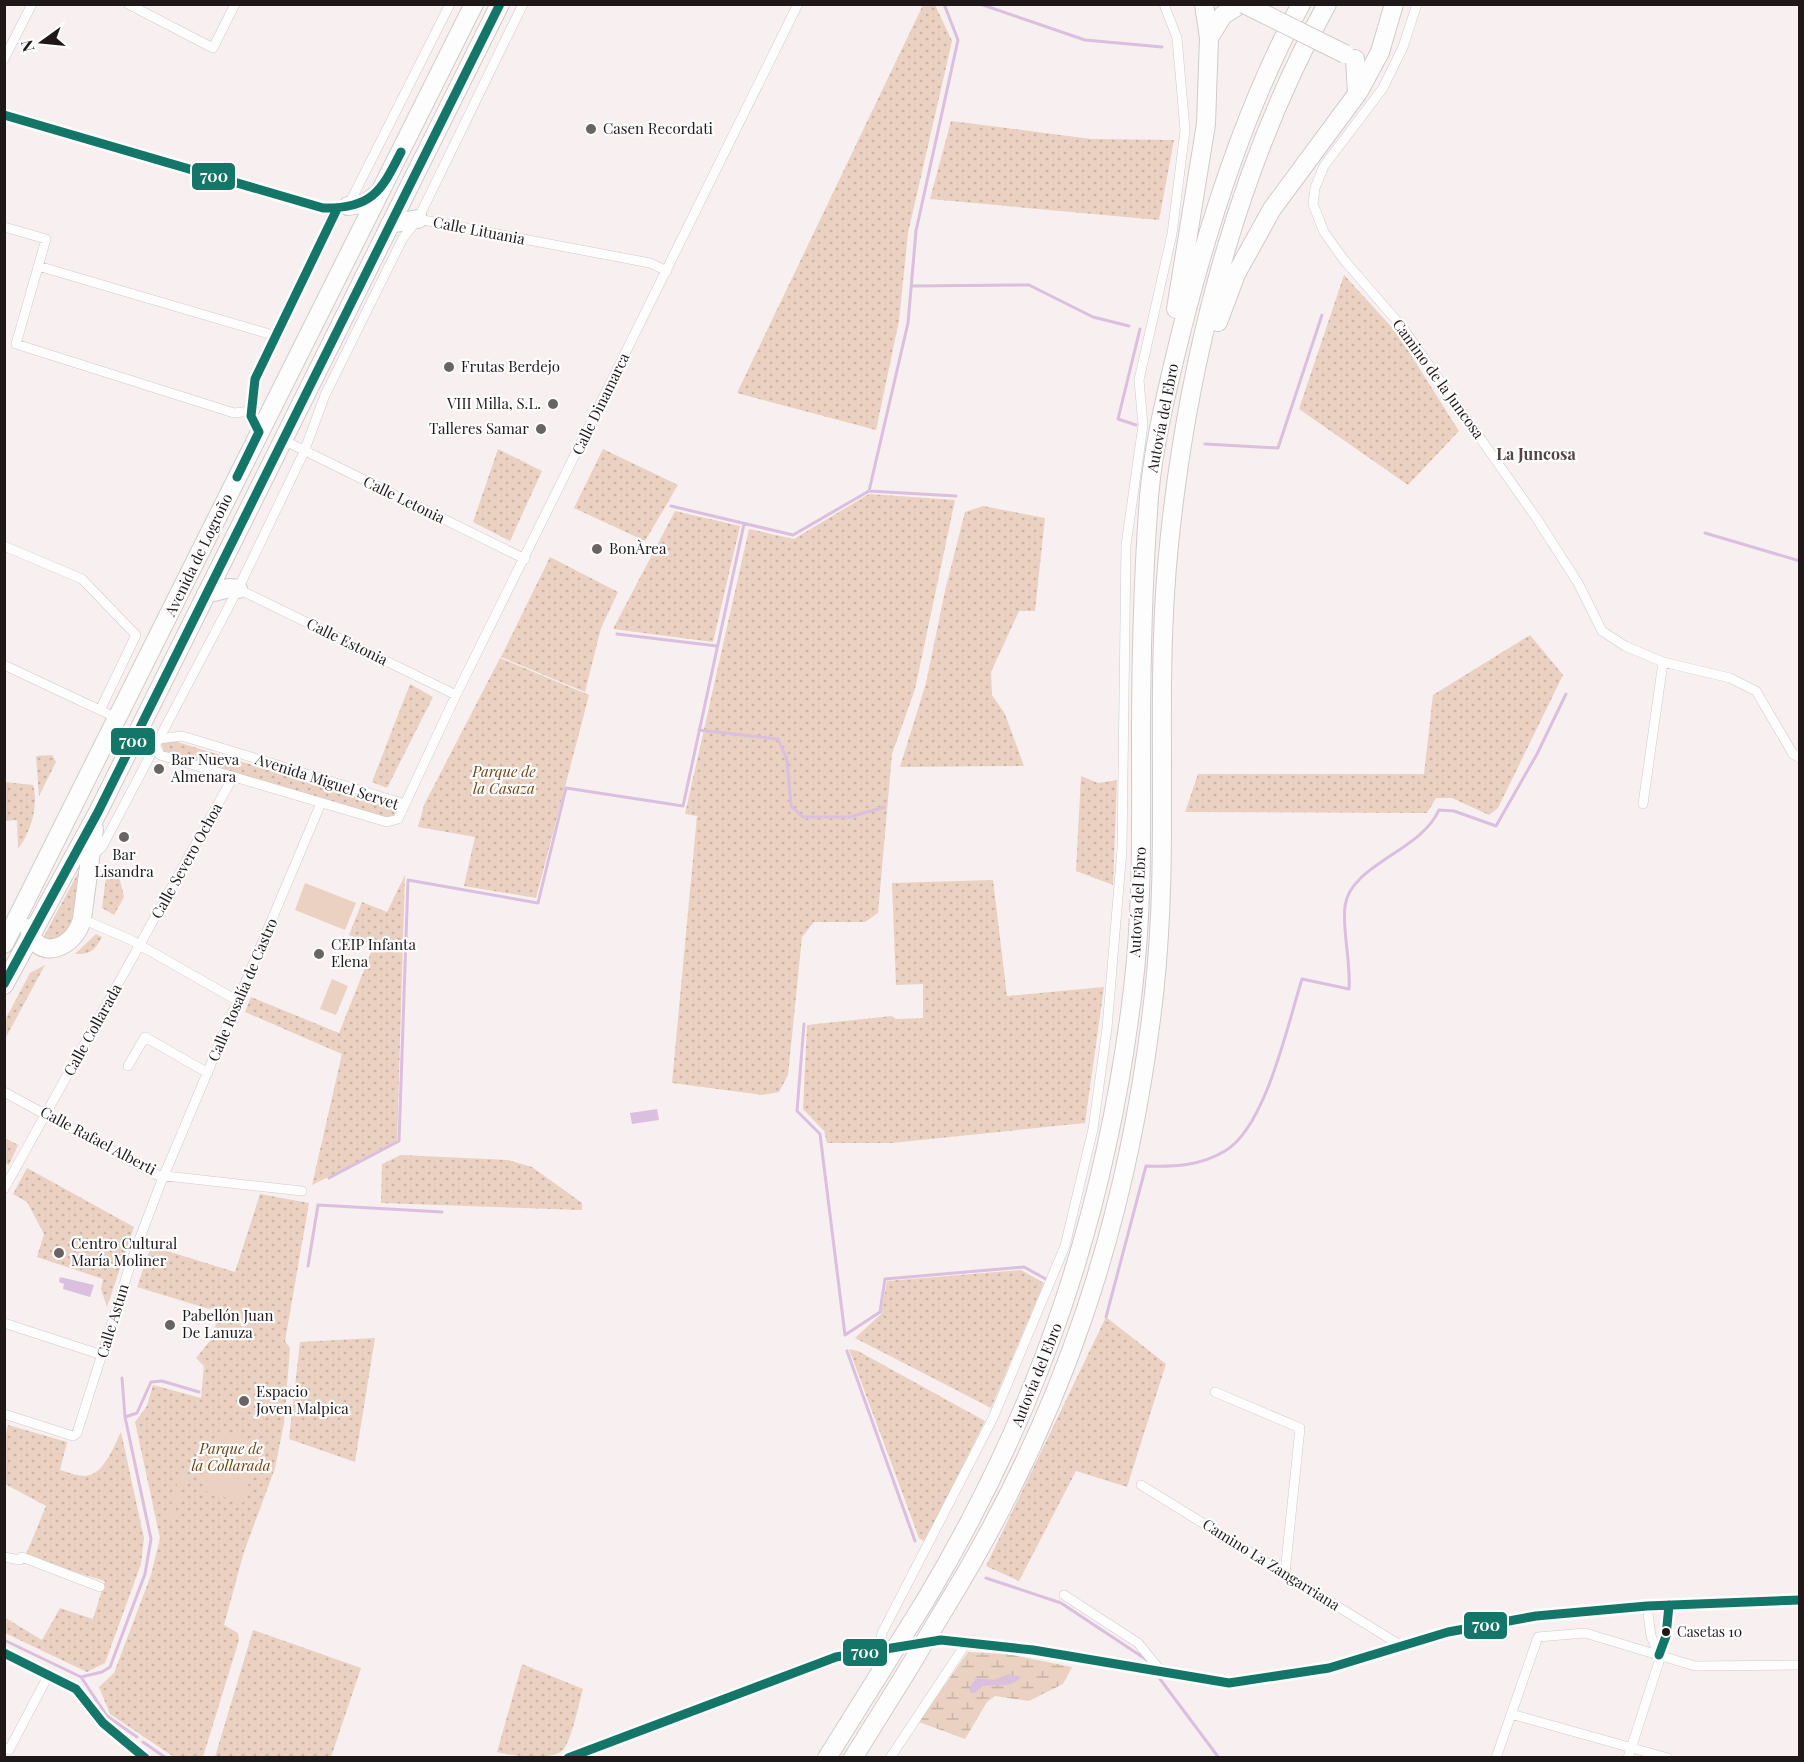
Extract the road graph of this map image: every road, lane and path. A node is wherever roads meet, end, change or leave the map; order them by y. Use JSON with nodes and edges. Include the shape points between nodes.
{"nodes":[{"id":1,"x":32,"y":4,"type":"edge"},
{"id":2,"x":128,"y":4,"type":"edge"},
{"id":3,"x":235,"y":4,"type":"edge"},
{"id":4,"x":450,"y":4,"type":"edge"},
{"id":5,"x":474,"y":4,"type":"edge"},
{"id":6,"x":500,"y":4,"type":"edge"},
{"id":7,"x":523,"y":4,"type":"edge"},
{"id":8,"x":798,"y":4,"type":"edge"},
{"id":9,"x":1164,"y":4,"type":"edge"},
{"id":10,"x":1204,"y":4,"type":"edge"},
{"id":11,"x":1243,"y":4,"type":"edge"},
{"id":12,"x":1301,"y":4,"type":"edge"},
{"id":13,"x":1327,"y":4,"type":"edge"},
{"id":14,"x":1394,"y":4,"type":"edge"},
{"id":15,"x":1418,"y":4,"type":"edge"},
{"id":16,"x":1209,"y":38,"type":"junction"},
{"id":17,"x":1384,"y":40,"type":"junction"},
{"id":18,"x":1350,"y":57,"type":"junction"},
{"id":19,"x":4,"y":58,"type":"edge"},
{"id":20,"x":1373,"y":68,"type":"junction"},
{"id":21,"x":1390,"y":76,"type":"junction"},
{"id":22,"x":1357,"y":94,"type":"junction"},
{"id":23,"x":4,"y":115,"type":"edge"},
{"id":24,"x":381,"y":192,"type":"junction"},
{"id":25,"x":400,"y":206,"type":"junction"},
{"id":26,"x":342,"y":208,"type":"junction"},
{"id":27,"x":418,"y":219,"type":"junction"},
{"id":28,"x":390,"y":225,"type":"junction"},
{"id":29,"x":4,"y":226,"type":"edge"},
{"id":30,"x":38,"y":266,"type":"junction"},
{"id":31,"x":667,"y":271,"type":"junction"},
{"id":32,"x":276,"y":336,"type":"junction"},
{"id":33,"x":340,"y":345,"type":"junction"},
{"id":34,"x":251,"y":411,"type":"junction"},
{"id":35,"x":1162,"y":414,"type":"junction"},
{"id":36,"x":259,"y":432,"type":"junction"},
{"id":37,"x":283,"y":440,"type":"junction"},
{"id":38,"x":1181,"y":442,"type":"junction"},
{"id":39,"x":304,"y":452,"type":"junction"},
{"id":40,"x":4,"y":546,"type":"edge"},
{"id":41,"x":525,"y":559,"type":"junction"},
{"id":42,"x":223,"y":561,"type":"junction"},
{"id":43,"x":238,"y":589,"type":"junction"},
{"id":44,"x":206,"y":594,"type":"junction"},
{"id":45,"x":1664,"y":662,"type":"junction"},
{"id":46,"x":4,"y":665,"type":"edge"},
{"id":47,"x":456,"y":695,"type":"junction"},
{"id":48,"x":100,"y":710,"type":"junction"},
{"id":49,"x":119,"y":719,"type":"junction"},
{"id":50,"x":168,"y":720,"type":"junction"},
{"id":51,"x":182,"y":736,"type":"junction"},
{"id":52,"x":154,"y":746,"type":"junction"},
{"id":53,"x":1800,"y":758,"type":"edge"},
{"id":54,"x":233,"y":777,"type":"junction"},
{"id":55,"x":321,"y":803,"type":"junction"},
{"id":56,"x":405,"y":804,"type":"junction"},
{"id":57,"x":1643,"y":804,"type":"dead end"},
{"id":58,"x":98,"y":812,"type":"junction"},
{"id":59,"x":91,"y":856,"type":"junction"},
{"id":60,"x":28,"y":899,"type":"junction"},
{"id":61,"x":82,"y":919,"type":"junction"},
{"id":62,"x":31,"y":938,"type":"junction"},
{"id":63,"x":4,"y":944,"type":"edge"},
{"id":64,"x":140,"y":945,"type":"junction"},
{"id":65,"x":4,"y":985,"type":"edge"},
{"id":66,"x":238,"y":1001,"type":"junction"},
{"id":67,"x":128,"y":1066,"type":"dead end"},
{"id":68,"x":208,"y":1073,"type":"junction"},
{"id":69,"x":4,"y":1092,"type":"edge"},
{"id":70,"x":46,"y":1114,"type":"junction"},
{"id":71,"x":164,"y":1176,"type":"junction"},
{"id":72,"x":4,"y":1189,"type":"edge"},
{"id":73,"x":302,"y":1191,"type":"dead end"},
{"id":74,"x":4,"y":1323,"type":"edge"},
{"id":75,"x":102,"y":1355,"type":"junction"},
{"id":76,"x":1215,"y":1392,"type":"dead end"},
{"id":77,"x":5,"y":1414,"type":"edge"},
{"id":78,"x":1141,"y":1485,"type":"dead end"},
{"id":79,"x":4,"y":1557,"type":"edge"},
{"id":80,"x":1284,"y":1573,"type":"junction"},
{"id":81,"x":100,"y":1587,"type":"dead end"},
{"id":82,"x":1064,"y":1595,"type":"dead end"},
{"id":83,"x":1800,"y":1600,"type":"edge"},
{"id":84,"x":1669,"y":1605,"type":"junction"},
{"id":85,"x":1647,"y":1606,"type":"junction"},
{"id":86,"x":967,"y":1642,"type":"junction"},
{"id":87,"x":1400,"y":1645,"type":"junction"},
{"id":88,"x":4,"y":1653,"type":"edge"},
{"id":89,"x":1659,"y":1655,"type":"junction"},
{"id":90,"x":882,"y":1656,"type":"junction"},
{"id":91,"x":1800,"y":1665,"type":"edge"},
{"id":92,"x":1161,"y":1671,"type":"junction"},
{"id":93,"x":48,"y":1674,"type":"junction"},
{"id":94,"x":1511,"y":1714,"type":"junction"},
{"id":95,"x":1631,"y":1747,"type":"junction"},
{"id":96,"x":7,"y":1749,"type":"edge"},
{"id":97,"x":146,"y":1758,"type":"edge"},
{"id":98,"x":567,"y":1758,"type":"edge"},
{"id":99,"x":827,"y":1758,"type":"edge"},
{"id":100,"x":853,"y":1758,"type":"edge"},
{"id":101,"x":890,"y":1758,"type":"edge"},
{"id":102,"x":1496,"y":1758,"type":"edge"},
{"id":103,"x":1628,"y":1758,"type":"edge"},
{"id":104,"x":1668,"y":1758,"type":"edge"}],
"edges":[{"from":1,"to":19,"type":"street"},
{"from":2,"to":3,"type":"street","via":[[213,48]]},
{"from":4,"to":26,"type":"street"},
{"from":5,"to":24,"type":"highway","name":"Avenida de Logroño"},
{"from":6,"to":25,"type":"highway","name":"Avenida de Logroño"},
{"from":7,"to":27,"type":"street","name":"Calle Lituania"},
{"from":8,"to":31,"type":"street","name":"Calle Dinamarca"},
{"from":9,"to":90,"type":"street","via":[[1177,38],[1185,130],[1172,234],[1139,380],[1143,425],[1126,545],[1122,849],[1107,1028],[1093,1129],[1065,1246],[993,1418],[882,1633]]},
{"from":10,"to":16,"type":"highway"},
{"from":11,"to":16,"type":"highway","via":[[1223,15]]},
{"from":11,"to":18,"type":"highway","bridge":true},
{"from":12,"to":35,"type":"highway","name":"Autovía del Ebro","via":[[1223,190],[1185,312]]},
{"from":13,"to":38,"type":"highway","name":"Autovía del Ebro","via":[[1280,101],[1242,202],[1206,321]]},
{"from":14,"to":17,"type":"highway"},
{"from":15,"to":21,"type":"street","name":"Camino de la Juncosa"},
{"from":16,"to":35,"type":"highway","via":[[1200,169],[1161,394]]},
{"from":17,"to":18,"type":"highway"},
{"from":17,"to":20,"type":"highway"},
{"from":18,"to":20,"type":"highway"},
{"from":18,"to":22,"type":"highway"},
{"from":20,"to":21,"type":"street"},
{"from":20,"to":22,"type":"highway"},
{"from":21,"to":45,"type":"street","name":"Camino de la Juncosa","via":[[1324,166],[1313,204],[1324,232],[1403,328],[1537,519],[1578,583],[1602,631],[1625,646]]},
{"from":22,"to":38,"type":"highway","via":[[1250,245],[1223,306]]},
{"from":23,"to":26,"type":"street","via":[[317,206]]},
{"from":24,"to":26,"type":"highway","via":[[366,203]]},
{"from":24,"to":36,"type":"highway","name":"Avenida de Logroño"},
{"from":25,"to":27,"type":"highway"},
{"from":25,"to":28,"type":"highway","name":"Avenida de Logroño"},
{"from":26,"to":32,"type":"street"},
{"from":27,"to":28,"type":"highway"},
{"from":27,"to":31,"type":"street","name":"Calle Lituania","via":[[650,263]]},
{"from":27,"to":33,"type":"street"},
{"from":28,"to":33,"type":"highway","name":"Avenida de Logroño"},
{"from":29,"to":30,"type":"street","via":[[46,239]]},
{"from":30,"to":32,"type":"street"},
{"from":30,"to":34,"type":"street","via":[[16,344],[234,413]]},
{"from":31,"to":41,"type":"street","name":"Calle Dinamarca"},
{"from":32,"to":34,"type":"street","via":[[255,379]]},
{"from":33,"to":37,"type":"highway","name":"Avenida de Logroño"},
{"from":33,"to":39,"type":"street"},
{"from":34,"to":36,"type":"street"},
{"from":35,"to":90,"type":"highway","name":"Autovía del Ebro","bridge":true,"via":[[1150,491],[1145,567],[1140,882],[1133,985],[1120,1083],[1091,1218],[1064,1307],[993,1477],[925,1601]]},
{"from":36,"to":49,"type":"highway","name":"Avenida de Logroño"},
{"from":37,"to":39,"type":"street","name":"Calle Letonia"},
{"from":37,"to":42,"type":"highway","name":"Avenida de Logroño"},
{"from":38,"to":100,"type":"highway","name":"Autovía del Ebro","bridge":true,"via":[[1167,568],[1162,884],[1155,990],[1142,1086],[1113,1225],[1051,1407],[1013,1487]]},
{"from":39,"to":41,"type":"street","name":"Calle Letonia"},
{"from":39,"to":43,"type":"street"},
{"from":40,"to":48,"type":"street","via":[[82,579],[136,635]]},
{"from":41,"to":47,"type":"street","name":"Calle Dinamarca"},
{"from":42,"to":43,"type":"highway"},
{"from":42,"to":44,"type":"highway","name":"Avenida de Logroño"},
{"from":43,"to":44,"type":"highway"},
{"from":43,"to":47,"type":"street","name":"Calle Estonia"},
{"from":43,"to":50,"type":"street"},
{"from":44,"to":58,"type":"highway","name":"Avenida de Logroño"},
{"from":45,"to":53,"type":"street","name":"Camino de la Juncosa","via":[[1730,678],[1756,691],[1793,754]]},
{"from":45,"to":57,"type":"street"},
{"from":46,"to":48,"type":"street"},
{"from":47,"to":56,"type":"street","name":"Calle Dinamarca"},
{"from":48,"to":49,"type":"street"},
{"from":49,"to":60,"type":"highway","name":"Avenida de Logroño"},
{"from":50,"to":51,"type":"street"},
{"from":50,"to":52,"type":"street"},
{"from":51,"to":52,"type":"street","name":"Avenida Miguel Servet"},
{"from":51,"to":56,"type":"street","name":"Avenida Miguel Servet"},
{"from":52,"to":54,"type":"street","name":"Avenida Miguel Servet","via":[[160,755]]},
{"from":52,"to":59,"type":"street","via":[[102,847]]},
{"from":54,"to":55,"type":"street","name":"Avenida Miguel Servet"},
{"from":54,"to":64,"type":"street","name":"Calle Severo Ochoa"},
{"from":55,"to":56,"type":"street","name":"Avenida Miguel Servet","via":[[393,823]]},
{"from":55,"to":66,"type":"street","name":"Calle Rosalía de Castro"},
{"from":58,"to":59,"type":"highway"},
{"from":58,"to":62,"type":"highway","name":"Avenida de Logroño"},
{"from":59,"to":61,"type":"highway"},
{"from":60,"to":62,"type":"highway"},
{"from":60,"to":63,"type":"highway","name":"Avenida de Logroño"},
{"from":61,"to":62,"type":"highway","via":[[78,931],[60,947],[46,947]]},
{"from":61,"to":64,"type":"street"},
{"from":62,"to":65,"type":"highway","name":"Avenida de Logroño"},
{"from":64,"to":66,"type":"street"},
{"from":64,"to":70,"type":"street","name":"Calle Collarada"},
{"from":66,"to":68,"type":"street","name":"Calle Rosalía de Castro"},
{"from":67,"to":68,"type":"street","via":[[145,1037]]},
{"from":68,"to":71,"type":"street","name":"Calle Rosalía de Castro"},
{"from":69,"to":70,"type":"street","name":"Calle Rafael Alberti"},
{"from":70,"to":71,"type":"street","name":"Calle Rafael Alberti"},
{"from":70,"to":72,"type":"street","name":"Calle Collarada"},
{"from":71,"to":73,"type":"street","name":"Calle Rafael Alberti"},
{"from":71,"to":75,"type":"street","name":"Calle Astun","via":[[133,1256]]},
{"from":74,"to":75,"type":"street"},
{"from":75,"to":77,"type":"street","name":"Calle Astun","via":[[73,1436]]},
{"from":76,"to":80,"type":"street","via":[[1300,1428]]},
{"from":78,"to":80,"type":"street","name":"Camino La Zangarriana"},
{"from":79,"to":81,"type":"street","via":[[22,1557]]},
{"from":80,"to":87,"type":"street","name":"Camino La Zangarriana"},
{"from":82,"to":92,"type":"street","via":[[1138,1643]]},
{"from":83,"to":84,"type":"street"},
{"from":84,"to":85,"type":"street"},
{"from":84,"to":89,"type":"street","via":[[1666,1636]]},
{"from":85,"to":87,"type":"street","via":[[1511,1620]]},
{"from":85,"to":89,"type":"street","via":[[1651,1636]]},
{"from":86,"to":90,"type":"street","via":[[940,1640]]},
{"from":86,"to":92,"type":"street"},
{"from":86,"to":101,"type":"street"},
{"from":87,"to":92,"type":"street","via":[[1329,1668],[1229,1683]]},
{"from":88,"to":93,"type":"street"},
{"from":89,"to":91,"type":"street","via":[[1695,1666]]},
{"from":89,"to":94,"type":"street","via":[[1585,1633],[1538,1637]]},
{"from":89,"to":95,"type":"street"},
{"from":90,"to":98,"type":"street","via":[[836,1657]]},
{"from":90,"to":99,"type":"highway","name":"Autovía del Ebro"},
{"from":93,"to":96,"type":"street"},
{"from":93,"to":97,"type":"street","via":[[76,1689],[104,1723]]},
{"from":94,"to":95,"type":"street"},
{"from":94,"to":102,"type":"street"},
{"from":95,"to":103,"type":"street"},
{"from":95,"to":104,"type":"street"}]}
